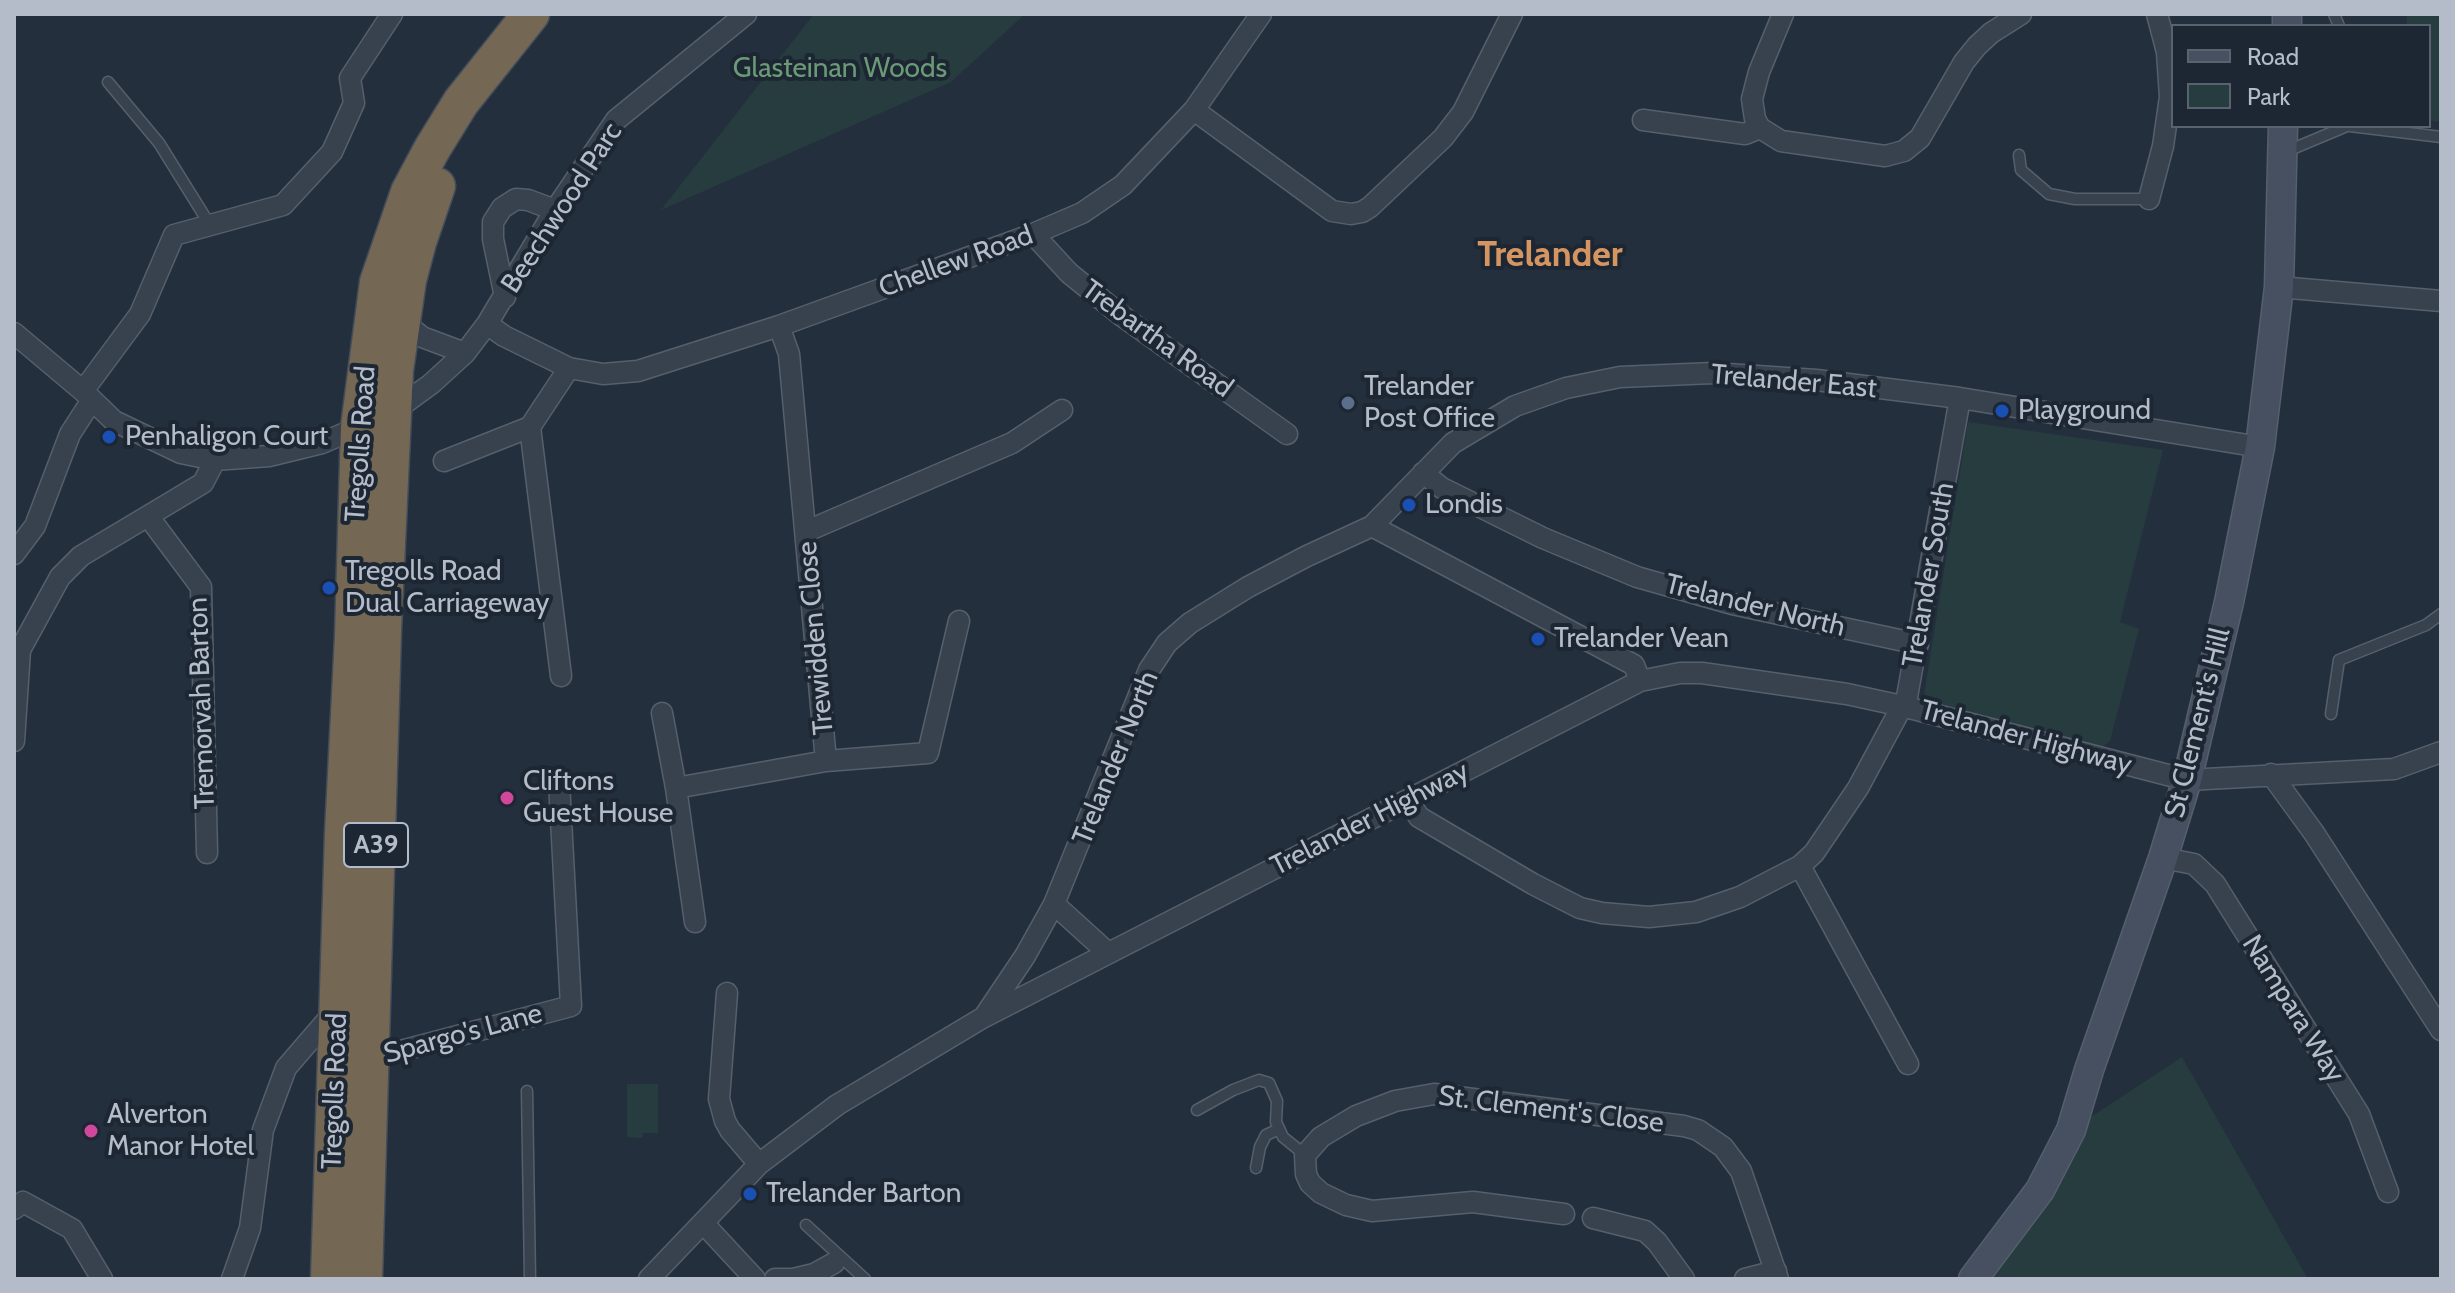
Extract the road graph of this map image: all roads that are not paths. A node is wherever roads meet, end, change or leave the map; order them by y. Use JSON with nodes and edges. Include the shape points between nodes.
{"nodes":[{"id":1,"x":392,"y":14,"type":"edge"},
{"id":2,"x":746,"y":14,"type":"edge"},
{"id":3,"x":1261,"y":14,"type":"edge"},
{"id":4,"x":1512,"y":14,"type":"edge"},
{"id":5,"x":1783,"y":14,"type":"edge"},
{"id":6,"x":2021,"y":14,"type":"edge"},
{"id":7,"x":2157,"y":14,"type":"edge"},
{"id":8,"x":524,"y":23,"type":"edge"},
{"id":9,"x":108,"y":82,"type":"dead end"},
{"id":10,"x":1194,"y":110,"type":"junction"},
{"id":11,"x":1643,"y":120,"type":"dead end"},
{"id":12,"x":1760,"y":128,"type":"junction"},
{"id":13,"x":2340,"y":128,"type":"edge"},
{"id":14,"x":2366,"y":128,"type":"edge"},
{"id":15,"x":2441,"y":137,"type":"edge"},
{"id":16,"x":2283,"y":140,"type":"edge"},
{"id":17,"x":2019,"y":155,"type":"dead end"},
{"id":18,"x":2149,"y":199,"type":"joint"},
{"id":19,"x":555,"y":210,"type":"junction"},
{"id":20,"x":210,"y":225,"type":"junction"},
{"id":21,"x":1033,"y":234,"type":"junction"},
{"id":22,"x":2279,"y":287,"type":"junction"},
{"id":23,"x":505,"y":297,"type":"junction"},
{"id":24,"x":2441,"y":301,"type":"edge"},
{"id":25,"x":401,"y":320,"type":"junction"},
{"id":26,"x":487,"y":324,"type":"junction"},
{"id":27,"x":779,"y":326,"type":"junction"},
{"id":28,"x":14,"y":333,"type":"edge"},
{"id":29,"x":465,"y":353,"type":"junction"},
{"id":30,"x":569,"y":368,"type":"junction"},
{"id":31,"x":87,"y":395,"type":"junction"},
{"id":32,"x":1960,"y":398,"type":"junction"},
{"id":33,"x":1062,"y":410,"type":"dead end"},
{"id":34,"x":394,"y":411,"type":"junction"},
{"id":35,"x":359,"y":427,"type":"junction"},
{"id":36,"x":530,"y":427,"type":"junction"},
{"id":37,"x":1287,"y":434,"type":"dead end"},
{"id":38,"x":2260,"y":447,"type":"junction"},
{"id":39,"x":215,"y":460,"type":"junction"},
{"id":40,"x":444,"y":461,"type":"dead end"},
{"id":41,"x":1423,"y":473,"type":"junction"},
{"id":42,"x":148,"y":516,"type":"junction"},
{"id":43,"x":1372,"y":526,"type":"junction"},
{"id":44,"x":807,"y":531,"type":"junction"},
{"id":45,"x":14,"y":554,"type":"edge"},
{"id":46,"x":2441,"y":614,"type":"edge"},
{"id":47,"x":959,"y":621,"type":"dead end"},
{"id":48,"x":1918,"y":644,"type":"junction"},
{"id":49,"x":561,"y":676,"type":"dead end"},
{"id":50,"x":1640,"y":681,"type":"junction"},
{"id":51,"x":1902,"y":706,"type":"junction"},
{"id":52,"x":662,"y":713,"type":"dead end"},
{"id":53,"x":2331,"y":714,"type":"dead end"},
{"id":54,"x":14,"y":741,"type":"edge"},
{"id":55,"x":2441,"y":752,"type":"edge"},
{"id":56,"x":826,"y":761,"type":"junction"},
{"id":57,"x":2271,"y":774,"type":"junction"},
{"id":58,"x":2187,"y":780,"type":"junction"},
{"id":59,"x":559,"y":782,"type":"dead end"},
{"id":60,"x":676,"y":788,"type":"junction"},
{"id":61,"x":1408,"y":800,"type":"junction"},
{"id":62,"x":207,"y":853,"type":"dead end"},
{"id":63,"x":2163,"y":858,"type":"junction"},
{"id":64,"x":1800,"y":866,"type":"junction"},
{"id":65,"x":1054,"y":904,"type":"junction"},
{"id":66,"x":695,"y":922,"type":"dead end"},
{"id":67,"x":1107,"y":952,"type":"junction"},
{"id":68,"x":727,"y":993,"type":"dead end"},
{"id":69,"x":338,"y":1007,"type":"junction"},
{"id":70,"x":984,"y":1017,"type":"junction"},
{"id":71,"x":2441,"y":1030,"type":"edge"},
{"id":72,"x":370,"y":1059,"type":"junction"},
{"id":73,"x":1908,"y":1064,"type":"dead end"},
{"id":74,"x":527,"y":1091,"type":"dead end"},
{"id":75,"x":1197,"y":1110,"type":"dead end"},
{"id":76,"x":1279,"y":1129,"type":"junction"},
{"id":77,"x":1305,"y":1155,"type":"junction"},
{"id":78,"x":759,"y":1164,"type":"junction"},
{"id":79,"x":1256,"y":1168,"type":"dead end"},
{"id":80,"x":2388,"y":1192,"type":"dead end"},
{"id":81,"x":14,"y":1209,"type":"edge"},
{"id":82,"x":1564,"y":1214,"type":"dead end"},
{"id":83,"x":1593,"y":1218,"type":"dead end"},
{"id":84,"x":704,"y":1224,"type":"junction"},
{"id":85,"x":806,"y":1225,"type":"dead end"},
{"id":86,"x":837,"y":1260,"type":"junction"},
{"id":87,"x":1777,"y":1275,"type":"edge"},
{"id":88,"x":102,"y":1279,"type":"edge"},
{"id":89,"x":232,"y":1279,"type":"edge"},
{"id":90,"x":329,"y":1279,"type":"edge"},
{"id":91,"x":364,"y":1279,"type":"edge"},
{"id":92,"x":530,"y":1279,"type":"edge"},
{"id":93,"x":649,"y":1279,"type":"edge"},
{"id":94,"x":755,"y":1279,"type":"edge"},
{"id":95,"x":775,"y":1279,"type":"edge"},
{"id":96,"x":865,"y":1279,"type":"edge"},
{"id":97,"x":1684,"y":1279,"type":"edge"},
{"id":98,"x":1745,"y":1279,"type":"edge"},
{"id":99,"x":1973,"y":1279,"type":"edge"}],
"edges":[{"from":1,"to":20,"type":"street","via":[[350,78],[354,103],[332,152],[283,205]]},
{"from":2,"to":19,"type":"street","name":"Beechwood Parc","via":[[616,120]]},
{"from":3,"to":10,"type":"street","name":"Chellew Road"},
{"from":4,"to":10,"type":"street","via":[[1463,112],[1443,138],[1362,212],[1332,211]]},
{"from":5,"to":12,"type":"street","via":[[1752,99]]},
{"from":6,"to":12,"type":"street","via":[[1977,46],[1920,138],[1904,151],[1885,156],[1836,151],[1781,141]]},
{"from":7,"to":18,"type":"street","via":[[2170,97]]},
{"from":8,"to":25,"type":"highway","name":"Tregolls Road","number":"A39","via":[[434,193]]},
{"from":8,"to":35,"type":"highway","name":"Tregolls Road","number":"A39","via":[[461,102],[409,192],[378,282]]},
{"from":9,"to":20,"type":"lane","via":[[159,143]]},
{"from":10,"to":21,"type":"street","name":"Chellew Road","via":[[1123,185],[1082,213]]},
{"from":11,"to":12,"type":"street","via":[[1745,134]]},
{"from":13,"to":16,"type":"lane"},
{"from":14,"to":15,"type":"lane"},
{"from":16,"to":22,"type":"street","name":"St Clement's Hill"},
{"from":17,"to":18,"type":"lane","via":[[2021,170],[2049,194]]},
{"from":19,"to":23,"type":"street","name":"Beechwood Parc"},
{"from":19,"to":23,"type":"street","via":[[516,199],[493,222]]},
{"from":20,"to":31,"type":"street","via":[[174,235],[140,314]]},
{"from":21,"to":27,"type":"street","name":"Chellew Road"},
{"from":21,"to":37,"type":"street","name":"Trebartha Road","via":[[1069,273],[1122,316]]},
{"from":22,"to":24,"type":"street"},
{"from":22,"to":38,"type":"street","name":"St Clement's Hill"},
{"from":23,"to":26,"type":"street","name":"Beechwood Parc"},
{"from":25,"to":29,"type":"street","via":[[422,337]]},
{"from":25,"to":34,"type":"highway","name":"Tregolls Road","number":"A39"},
{"from":26,"to":29,"type":"street","name":"Beechwood Parc"},
{"from":26,"to":30,"type":"street","name":"Chellew Road"},
{"from":27,"to":30,"type":"street","name":"Chellew Road","via":[[638,371],[603,374]]},
{"from":27,"to":44,"type":"street","name":"Trewidden Close","via":[[789,354]]},
{"from":28,"to":31,"type":"street","name":"Beechwood Parc"},
{"from":29,"to":34,"type":"street","name":"Beechwood Parc"},
{"from":30,"to":36,"type":"street"},
{"from":31,"to":39,"type":"street","name":"Beechwood Parc","via":[[114,421],[142,436]]},
{"from":31,"to":45,"type":"street","via":[[35,526]]},
{"from":32,"to":38,"type":"street","name":"Trelander East"},
{"from":32,"to":41,"type":"street","name":"Trelander East","via":[[1713,373],[1620,377],[1515,406],[1453,443]]},
{"from":32,"to":48,"type":"street","name":"Trelander South"},
{"from":33,"to":44,"type":"street","via":[[1012,443]]},
{"from":34,"to":35,"type":"street","name":"Beechwood Parc"},
{"from":34,"to":72,"type":"highway","name":"Tregolls Road","number":"A39"},
{"from":35,"to":39,"type":"street","name":"Beechwood Parc","via":[[269,456]]},
{"from":35,"to":69,"type":"highway","name":"Tregolls Road","number":"A39"},
{"from":36,"to":40,"type":"street"},
{"from":36,"to":49,"type":"street"},
{"from":38,"to":58,"type":"street","name":"St Clement's Hill"},
{"from":39,"to":42,"type":"street","via":[[203,483]]},
{"from":41,"to":43,"type":"street","name":"Trelander East"},
{"from":41,"to":48,"type":"street","name":"Trelander North","via":[[1442,488],[1543,538],[1637,577],[1732,604]]},
{"from":42,"to":54,"type":"street","via":[[81,556],[60,577],[20,650]]},
{"from":42,"to":62,"type":"street","name":"Tremorvah Barton","via":[[201,587]]},
{"from":43,"to":50,"type":"street","via":[[1634,665]]},
{"from":43,"to":65,"type":"street","name":"Trelander North","via":[[1248,587],[1167,643],[1149,670]]},
{"from":44,"to":56,"type":"street","name":"Trewidden Close"},
{"from":46,"to":53,"type":"lane","via":[[2339,660]]},
{"from":47,"to":56,"type":"street","via":[[928,753]]},
{"from":48,"to":51,"type":"street","name":"Trelander South"},
{"from":50,"to":51,"type":"street","name":"Trelander Highway","via":[[1680,673],[1724,674]]},
{"from":50,"to":61,"type":"street","name":"Trelander Highway"},
{"from":51,"to":58,"type":"street","name":"Trelander Highway"},
{"from":51,"to":64,"type":"street","name":"Trelander South","via":[[1858,788]]},
{"from":52,"to":60,"type":"street"},
{"from":55,"to":57,"type":"street","name":"Trelander Highway","via":[[2394,769]]},
{"from":56,"to":60,"type":"street","name":"Trewidden Close"},
{"from":57,"to":58,"type":"street","name":"Trelander Highway"},
{"from":57,"to":71,"type":"street"},
{"from":58,"to":63,"type":"street","name":"St Clement's Hill"},
{"from":59,"to":72,"type":"street","name":"Spargo's Lane","via":[[571,1006]]},
{"from":60,"to":66,"type":"street"},
{"from":61,"to":64,"type":"street","name":"Trelander South","via":[[1419,817],[1533,884],[1602,913],[1649,917],[1696,912],[1740,897]]},
{"from":61,"to":67,"type":"street","name":"Trelander Highway"},
{"from":63,"to":80,"type":"street","name":"Nampara Way","via":[[2194,864],[2215,884],[2359,1114]]},
{"from":63,"to":99,"type":"street","name":"St Clement's Hill","via":[[2071,1130],[2040,1190]]},
{"from":64,"to":73,"type":"street"},
{"from":65,"to":67,"type":"street"},
{"from":65,"to":70,"type":"street","name":"Trelander North"},
{"from":67,"to":70,"type":"street","name":"Trelander Highway"},
{"from":68,"to":78,"type":"street","via":[[719,1099],[730,1130]]},
{"from":69,"to":89,"type":"street","via":[[286,1068],[263,1130],[250,1228]]},
{"from":69,"to":90,"type":"highway","name":"Tregolls Road","number":"A39"},
{"from":70,"to":78,"type":"street","name":"Trelander Highway","via":[[837,1105]]},
{"from":72,"to":91,"type":"highway","name":"Tregolls Road","number":"A39"},
{"from":74,"to":92,"type":"lane"},
{"from":75,"to":76,"type":"lane","via":[[1259,1080],[1269,1083],[1277,1101]]},
{"from":76,"to":77,"type":"lane"},
{"from":76,"to":79,"type":"lane","via":[[1266,1135]]},
{"from":77,"to":82,"type":"street","via":[[1306,1174],[1321,1193],[1372,1211],[1473,1202]]},
{"from":77,"to":87,"type":"street","name":"St. Clement's Close","via":[[1321,1137],[1356,1116],[1434,1094],[1684,1126],[1723,1147],[1741,1171]]},
{"from":78,"to":84,"type":"street","name":"Trelander Highway"},
{"from":81,"to":88,"type":"street","via":[[23,1202],[72,1229]]},
{"from":83,"to":97,"type":"street","via":[[1645,1231]]},
{"from":84,"to":93,"type":"street","name":"Trelander Highway"},
{"from":84,"to":94,"type":"street"},
{"from":85,"to":86,"type":"lane"},
{"from":86,"to":95,"type":"street","via":[[814,1274]]},
{"from":86,"to":96,"type":"lane"},
{"from":87,"to":98,"type":"street","name":"St. Clement's Close"}]}
